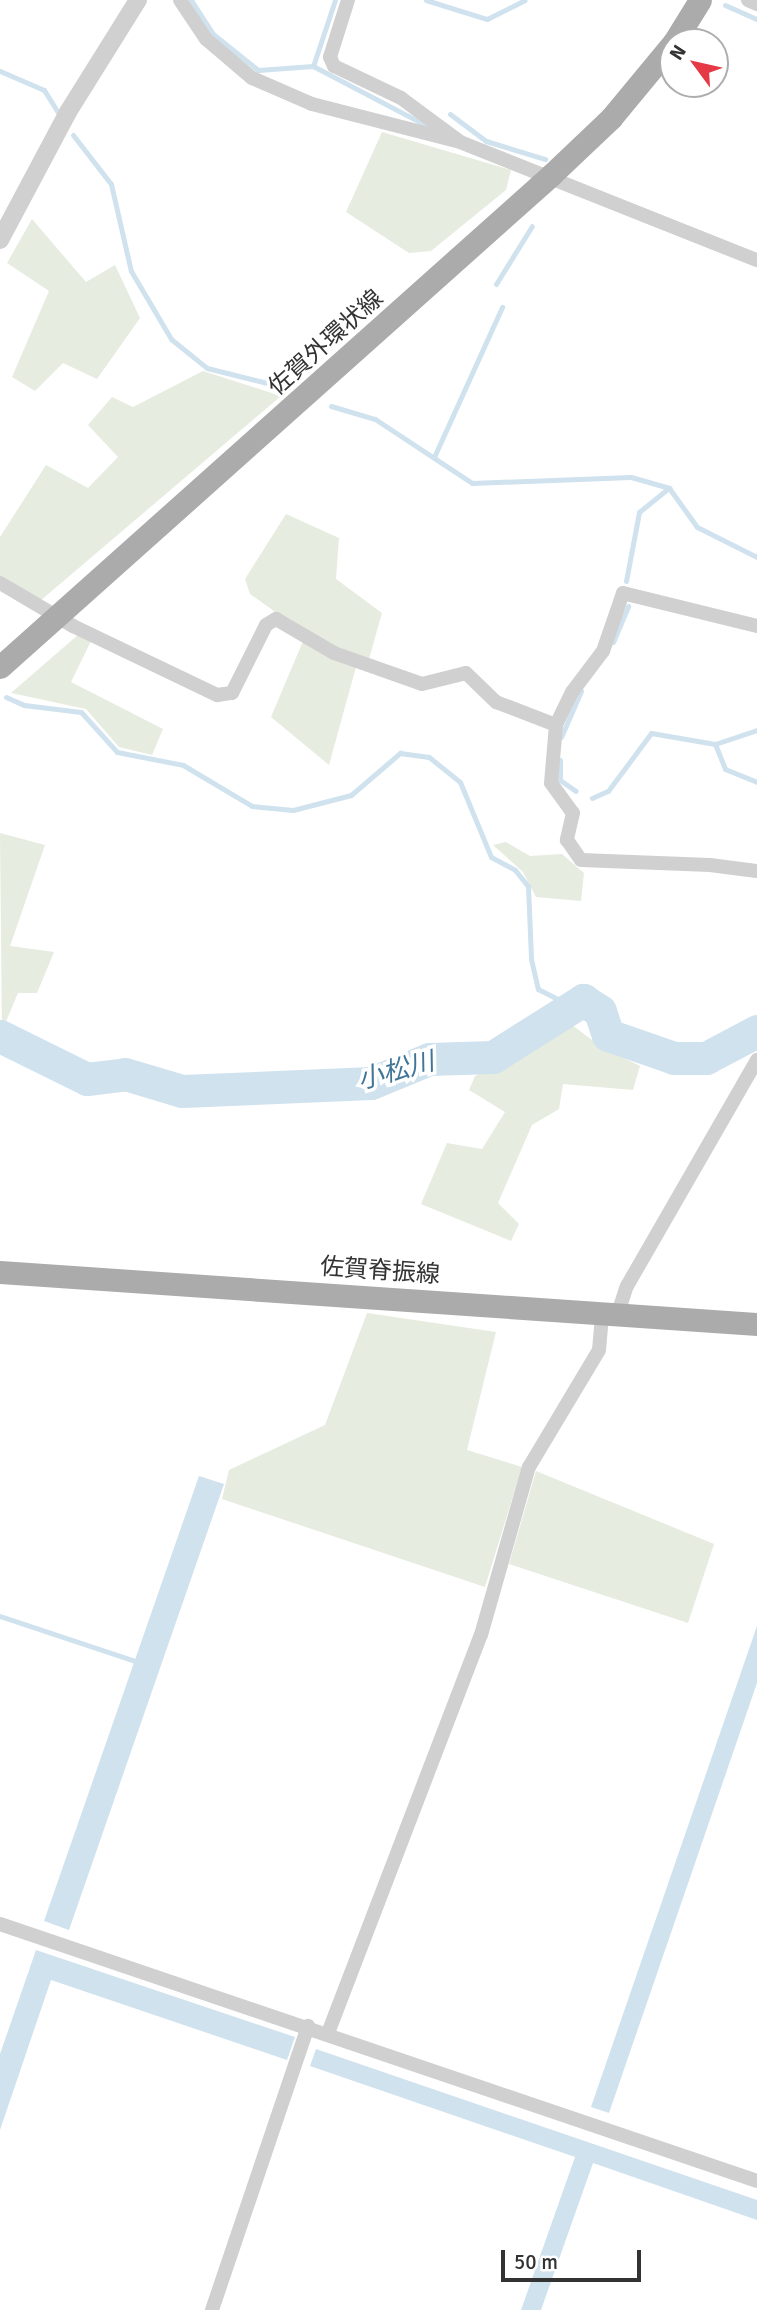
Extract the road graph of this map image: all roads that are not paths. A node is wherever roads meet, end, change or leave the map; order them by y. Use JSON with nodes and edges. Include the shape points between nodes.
{"nodes":[{"id":1,"x":138,"y":0,"type":"edge"},
{"id":2,"x":180,"y":0,"type":"edge"},
{"id":3,"x":348,"y":0,"type":"edge"},
{"id":4,"x":700,"y":0,"type":"edge"},
{"id":5,"x":748,"y":0,"type":"edge"},
{"id":6,"x":757,"y":4,"type":"edge"},
{"id":7,"x":682,"y":28,"type":"edge"},
{"id":8,"x":659,"y":59,"type":"edge"},
{"id":9,"x":460,"y":142,"type":"junction"},
{"id":10,"x":551,"y":175,"type":"junction"},
{"id":11,"x":0,"y":240,"type":"edge"},
{"id":12,"x":757,"y":260,"type":"edge"},
{"id":13,"x":0,"y":583,"type":"edge"},
{"id":14,"x":55,"y":617,"type":"junction"},
{"id":15,"x":756,"y":625,"type":"edge"},
{"id":16,"x":0,"y":667,"type":"edge"},
{"id":17,"x":556,"y":725,"type":"junction"},
{"id":18,"x":757,"y":871,"type":"edge"},
{"id":19,"x":757,"y":1060,"type":"edge"},
{"id":20,"x":0,"y":1272,"type":"edge"},
{"id":21,"x":610,"y":1312,"type":"junction"},
{"id":22,"x":757,"y":1324,"type":"edge"},
{"id":23,"x":0,"y":1924,"type":"edge"},
{"id":24,"x":308,"y":2026,"type":"junction"},
{"id":25,"x":328,"y":2034,"type":"junction"},
{"id":26,"x":757,"y":2181,"type":"edge"},
{"id":27,"x":212,"y":2310,"type":"edge"}],
"edges":[{"from":1,"to":11,"type":"street","via":[[68,111]]},
{"from":2,"to":9,"type":"street","via":[[206,39],[252,78],[312,104]]},
{"from":3,"to":9,"type":"street","via":[[330,57],[334,66],[401,98]]},
{"from":4,"to":7,"type":"main road","name":"佐賀外環状線"},
{"from":5,"to":6,"type":"street"},
{"from":8,"to":10,"type":"main road","name":"佐賀外環状線","via":[[611,118]]},
{"from":9,"to":10,"type":"street"},
{"from":10,"to":12,"type":"street"},
{"from":10,"to":14,"type":"main road","name":"佐賀外環状線"},
{"from":13,"to":14,"type":"street"},
{"from":14,"to":16,"type":"main road","name":"佐賀外環状線"},
{"from":14,"to":17,"type":"street","via":[[217,695],[232,693],[266,625],[276,619],[334,653],[422,684],[466,673],[496,702]]},
{"from":15,"to":17,"type":"street","via":[[623,593],[603,651],[572,692]]},
{"from":17,"to":18,"type":"street","via":[[551,783],[573,813],[567,840],[581,860],[710,864]]},
{"from":19,"to":21,"type":"street"},
{"from":20,"to":21,"type":"main road","name":"佐賀脊振線"},
{"from":21,"to":22,"type":"main road","name":"佐賀脊振線"},
{"from":21,"to":25,"type":"street","via":[[599,1350],[529,1467],[481,1635]]},
{"from":23,"to":24,"type":"street"},
{"from":24,"to":25,"type":"street"},
{"from":24,"to":27,"type":"street"},
{"from":25,"to":26,"type":"street"}]}
